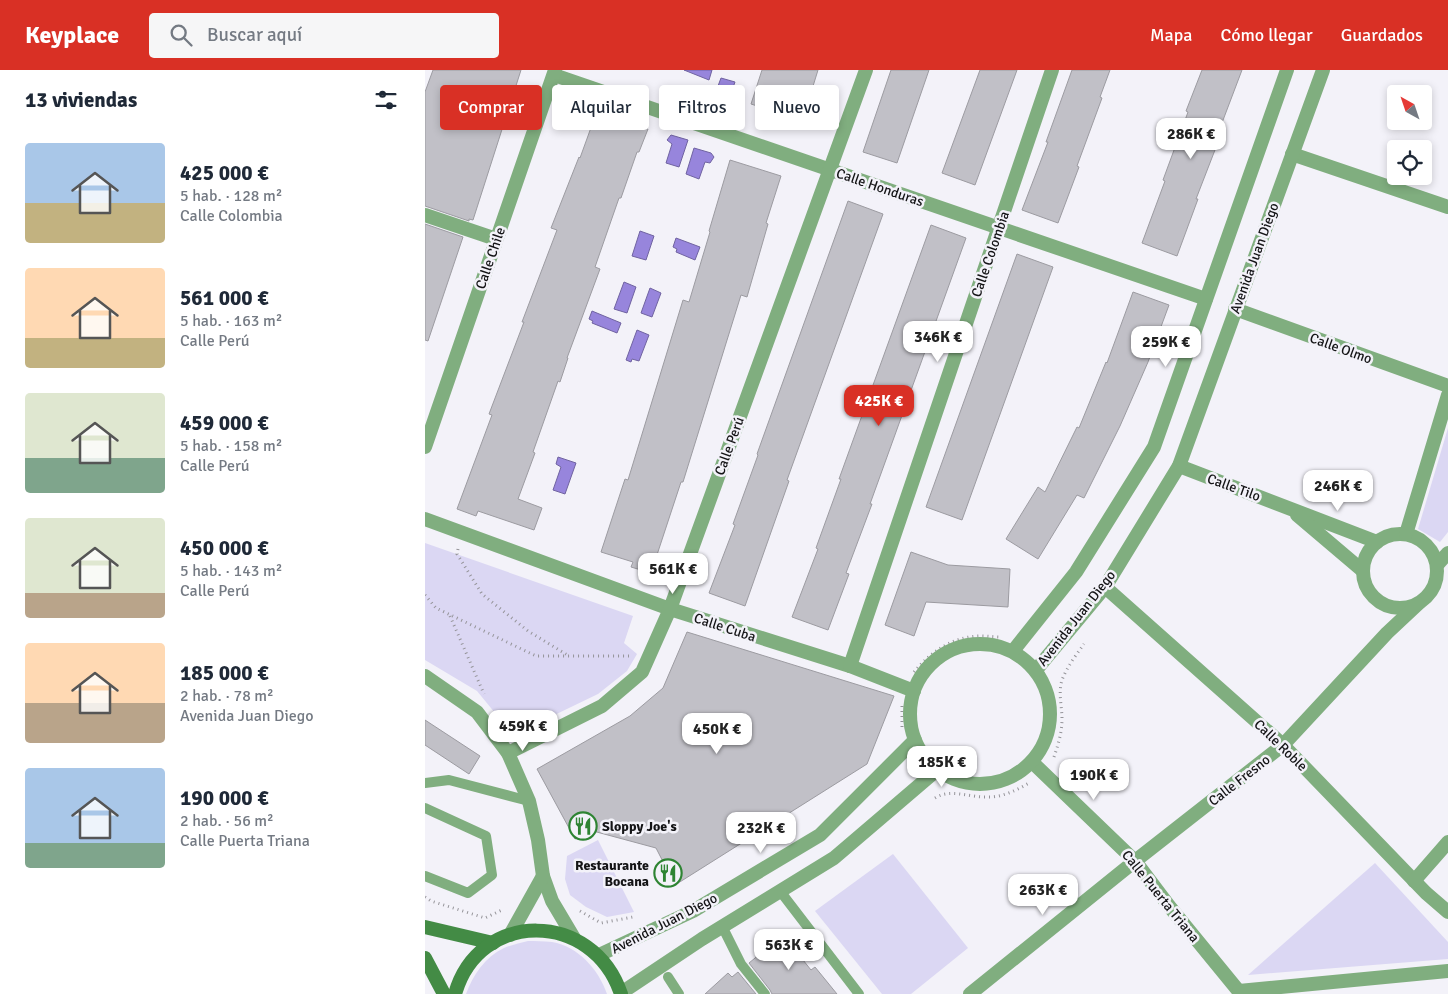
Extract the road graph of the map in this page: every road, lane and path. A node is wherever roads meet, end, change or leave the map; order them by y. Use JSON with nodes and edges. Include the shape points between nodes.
{"nodes":[{"id":1,"x":866,"y":70,"type":"edge"},
{"id":2,"x":1052,"y":70,"type":"edge"},
{"id":3,"x":1287,"y":70,"type":"edge"},
{"id":4,"x":1323,"y":70,"type":"edge"},
{"id":5,"x":554,"y":72,"type":"edge"},
{"id":6,"x":1292,"y":154,"type":"junction"},
{"id":7,"x":830,"y":169,"type":"junction"},
{"id":8,"x":1448,"y":207,"type":"edge"},
{"id":9,"x":425,"y":215,"type":"edge"},
{"id":10,"x":999,"y":228,"type":"junction"},
{"id":11,"x":496,"y":240,"type":"junction"},
{"id":12,"x":1206,"y":299,"type":"junction"},
{"id":13,"x":1235,"y":309,"type":"junction"},
{"id":14,"x":1448,"y":386,"type":"edge"},
{"id":15,"x":1448,"y":394,"type":"edge"},
{"id":16,"x":425,"y":446,"type":"edge"},
{"id":17,"x":1179,"y":466,"type":"junction"},
{"id":18,"x":1289,"y":508,"type":"junction"},
{"id":19,"x":425,"y":519,"type":"edge"},
{"id":20,"x":461,"y":532,"type":"junction"},
{"id":21,"x":1406,"y":534,"type":"junction"},
{"id":22,"x":1377,"y":542,"type":"junction"},
{"id":23,"x":1448,"y":553,"type":"edge"},
{"id":24,"x":1437,"y":565,"type":"junction"},
{"id":25,"x":1363,"y":570,"type":"junction"},
{"id":26,"x":1105,"y":587,"type":"junction"},
{"id":27,"x":425,"y":595,"type":"edge"},
{"id":28,"x":1418,"y":604,"type":"junction"},
{"id":29,"x":670,"y":609,"type":"junction"},
{"id":30,"x":450,"y":616,"type":"junction"},
{"id":31,"x":1008,"y":637,"type":"dead end"},
{"id":32,"x":1013,"y":651,"type":"junction"},
{"id":33,"x":649,"y":655,"type":"junction"},
{"id":34,"x":570,"y":656,"type":"junction"},
{"id":35,"x":850,"y":666,"type":"junction"},
{"id":36,"x":1036,"y":670,"type":"junction"},
{"id":37,"x":425,"y":676,"type":"edge"},
{"id":38,"x":910,"y":689,"type":"junction"},
{"id":39,"x":486,"y":725,"type":"junction"},
{"id":40,"x":901,"y":732,"type":"dead end"},
{"id":41,"x":915,"y":740,"type":"junction"},
{"id":42,"x":1283,"y":745,"type":"junction"},
{"id":43,"x":508,"y":753,"type":"junction"},
{"id":44,"x":1032,"y":762,"type":"junction"},
{"id":45,"x":937,"y":770,"type":"junction"},
{"id":46,"x":425,"y":782,"type":"edge"},
{"id":47,"x":529,"y":801,"type":"junction"},
{"id":48,"x":425,"y":808,"type":"edge"},
{"id":49,"x":1448,"y":842,"type":"edge"},
{"id":50,"x":1135,"y":861,"type":"junction"},
{"id":51,"x":425,"y":876,"type":"edge"},
{"id":52,"x":543,"y":876,"type":"junction"},
{"id":53,"x":1414,"y":881,"type":"junction"},
{"id":54,"x":780,"y":891,"type":"junction"},
{"id":55,"x":576,"y":909,"type":"dead end"},
{"id":56,"x":1448,"y":912,"type":"edge"},
{"id":57,"x":633,"y":917,"type":"dead end"},
{"id":58,"x":722,"y":926,"type":"junction"},
{"id":59,"x":425,"y":927,"type":"edge"},
{"id":60,"x":510,"y":935,"type":"junction"},
{"id":61,"x":574,"y":938,"type":"junction"},
{"id":62,"x":493,"y":943,"type":"junction"},
{"id":63,"x":599,"y":955,"type":"junction"},
{"id":64,"x":425,"y":958,"type":"edge"},
{"id":65,"x":1448,"y":971,"type":"edge"},
{"id":66,"x":668,"y":977,"type":"dead end"},
{"id":67,"x":1238,"y":993,"type":"edge"},
{"id":68,"x":444,"y":994,"type":"edge"},
{"id":69,"x":455,"y":994,"type":"edge"},
{"id":70,"x":621,"y":994,"type":"edge"},
{"id":71,"x":679,"y":994,"type":"edge"},
{"id":72,"x":765,"y":994,"type":"edge"},
{"id":73,"x":859,"y":994,"type":"edge"},
{"id":74,"x":970,"y":994,"type":"edge"}],
"edges":[{"from":1,"to":7,"type":"street","name":"Calle Perú"},
{"from":2,"to":10,"type":"street","name":"Calle Colombia"},
{"from":3,"to":12,"type":"street","name":"Avenida Juan Diego"},
{"from":4,"to":6,"type":"street","name":"Avenida Juan Diego"},
{"from":5,"to":7,"type":"street","name":"Calle Honduras"},
{"from":5,"to":11,"type":"street","name":"Calle Chile"},
{"from":6,"to":8,"type":"street"},
{"from":6,"to":13,"type":"street","name":"Avenida Juan Diego"},
{"from":7,"to":10,"type":"street","name":"Calle Honduras"},
{"from":7,"to":29,"type":"street","name":"Calle Perú"},
{"from":9,"to":11,"type":"street"},
{"from":10,"to":12,"type":"street","name":"Calle Honduras"},
{"from":10,"to":35,"type":"street","name":"Calle Colombia"},
{"from":11,"to":16,"type":"street","name":"Calle Chile"},
{"from":12,"to":32,"type":"street","name":"Avenida Juan Diego","via":[[1154,447],[1076,572]]},
{"from":13,"to":14,"type":"street","name":"Calle Olmo"},
{"from":13,"to":17,"type":"street","name":"Avenida Juan Diego"},
{"from":15,"to":21,"type":"street"},
{"from":17,"to":18,"type":"street","name":"Calle Tilo"},
{"from":17,"to":26,"type":"street","name":"Avenida Juan Diego"},
{"from":18,"to":22,"type":"street","name":"Calle Tilo"},
{"from":18,"to":25,"type":"street","name":"Calle Tilo"},
{"from":19,"to":20,"type":"street","name":"Calle Cuba"},
{"from":20,"to":29,"type":"street","name":"Calle Cuba"},
{"from":20,"to":34,"type":"path","via":[[457,554],[483,594],[528,631]]},
{"from":21,"to":22,"type":"street","via":[[1396,534]]},
{"from":21,"to":24,"type":"street","via":[[1427,545]]},
{"from":22,"to":25,"type":"street","via":[[1369,550]]},
{"from":23,"to":24,"type":"street"},
{"from":24,"to":28,"type":"street","via":[[1434,588]]},
{"from":25,"to":28,"type":"street","via":[[1366,587],[1376,600],[1396,609]]},
{"from":26,"to":36,"type":"street","name":"Avenida Juan Diego"},
{"from":26,"to":42,"type":"street","name":"Calle Roble"},
{"from":27,"to":30,"type":"path","via":[[436,608]]},
{"from":28,"to":42,"type":"street","name":"Calle Fresno"},
{"from":29,"to":33,"type":"street","name":"Calle Perú"},
{"from":29,"to":35,"type":"street","name":"Calle Cuba"},
{"from":30,"to":34,"type":"path","via":[[536,656]]},
{"from":30,"to":39,"type":"path","via":[[490,707]]},
{"from":31,"to":38,"type":"path","via":[[971,637],[948,644],[923,660],[913,675]]},
{"from":32,"to":36,"type":"street"},
{"from":32,"to":38,"type":"street","via":[[985,644],[960,646],[935,661]]},
{"from":33,"to":34,"type":"path"},
{"from":33,"to":43,"type":"street","name":"Calle Perú","via":[[642,672],[602,706]]},
{"from":35,"to":38,"type":"street","name":"Calle Cuba"},
{"from":36,"to":44,"type":"street","via":[[1046,687],[1051,713],[1045,741]]},
{"from":37,"to":39,"type":"street","via":[[477,712]]},
{"from":38,"to":40,"type":"path","via":[[902,699]]},
{"from":38,"to":41,"type":"street","via":[[910,718]]},
{"from":39,"to":43,"type":"street"},
{"from":41,"to":45,"type":"street"},
{"from":41,"to":63,"type":"street","name":"Avenida Juan Diego","via":[[820,835],[693,911]]},
{"from":42,"to":50,"type":"street","name":"Calle Fresno"},
{"from":42,"to":53,"type":"street","name":"Calle Roble"},
{"from":43,"to":47,"type":"street"},
{"from":44,"to":45,"type":"street","via":[[1015,775],[992,784],[971,784]]},
{"from":44,"to":50,"type":"street","name":"Calle Puerta Triana"},
{"from":45,"to":54,"type":"street","name":"Avenida Juan Diego","via":[[834,858]]},
{"from":46,"to":47,"type":"lane","via":[[449,780]]},
{"from":47,"to":52,"type":"street"},
{"from":48,"to":51,"type":"lane","via":[[487,836],[493,875],[468,893]]},
{"from":49,"to":53,"type":"street"},
{"from":50,"to":67,"type":"street","name":"Calle Puerta Triana"},
{"from":50,"to":74,"type":"street","name":"Calle Fresno"},
{"from":52,"to":60,"type":"street"},
{"from":52,"to":61,"type":"street","via":[[552,901]]},
{"from":53,"to":56,"type":"street","name":"Calle Roble"},
{"from":54,"to":58,"type":"street","name":"Avenida Juan Diego"},
{"from":54,"to":73,"type":"lane"},
{"from":55,"to":57,"type":"path","via":[[601,923]]},
{"from":58,"to":70,"type":"street","name":"Avenida Juan Diego"},
{"from":58,"to":72,"type":"lane","via":[[741,964]]},
{"from":59,"to":62,"type":"main road"},
{"from":60,"to":61,"type":"main road","via":[[531,930]]},
{"from":60,"to":62,"type":"main road"},
{"from":61,"to":63,"type":"main road"},
{"from":62,"to":69,"type":"main road","via":[[473,960],[458,982]]},
{"from":63,"to":70,"type":"main road","via":[[613,973]]},
{"from":64,"to":68,"type":"main road"},
{"from":65,"to":67,"type":"street"},
{"from":66,"to":71,"type":"lane"}]}
